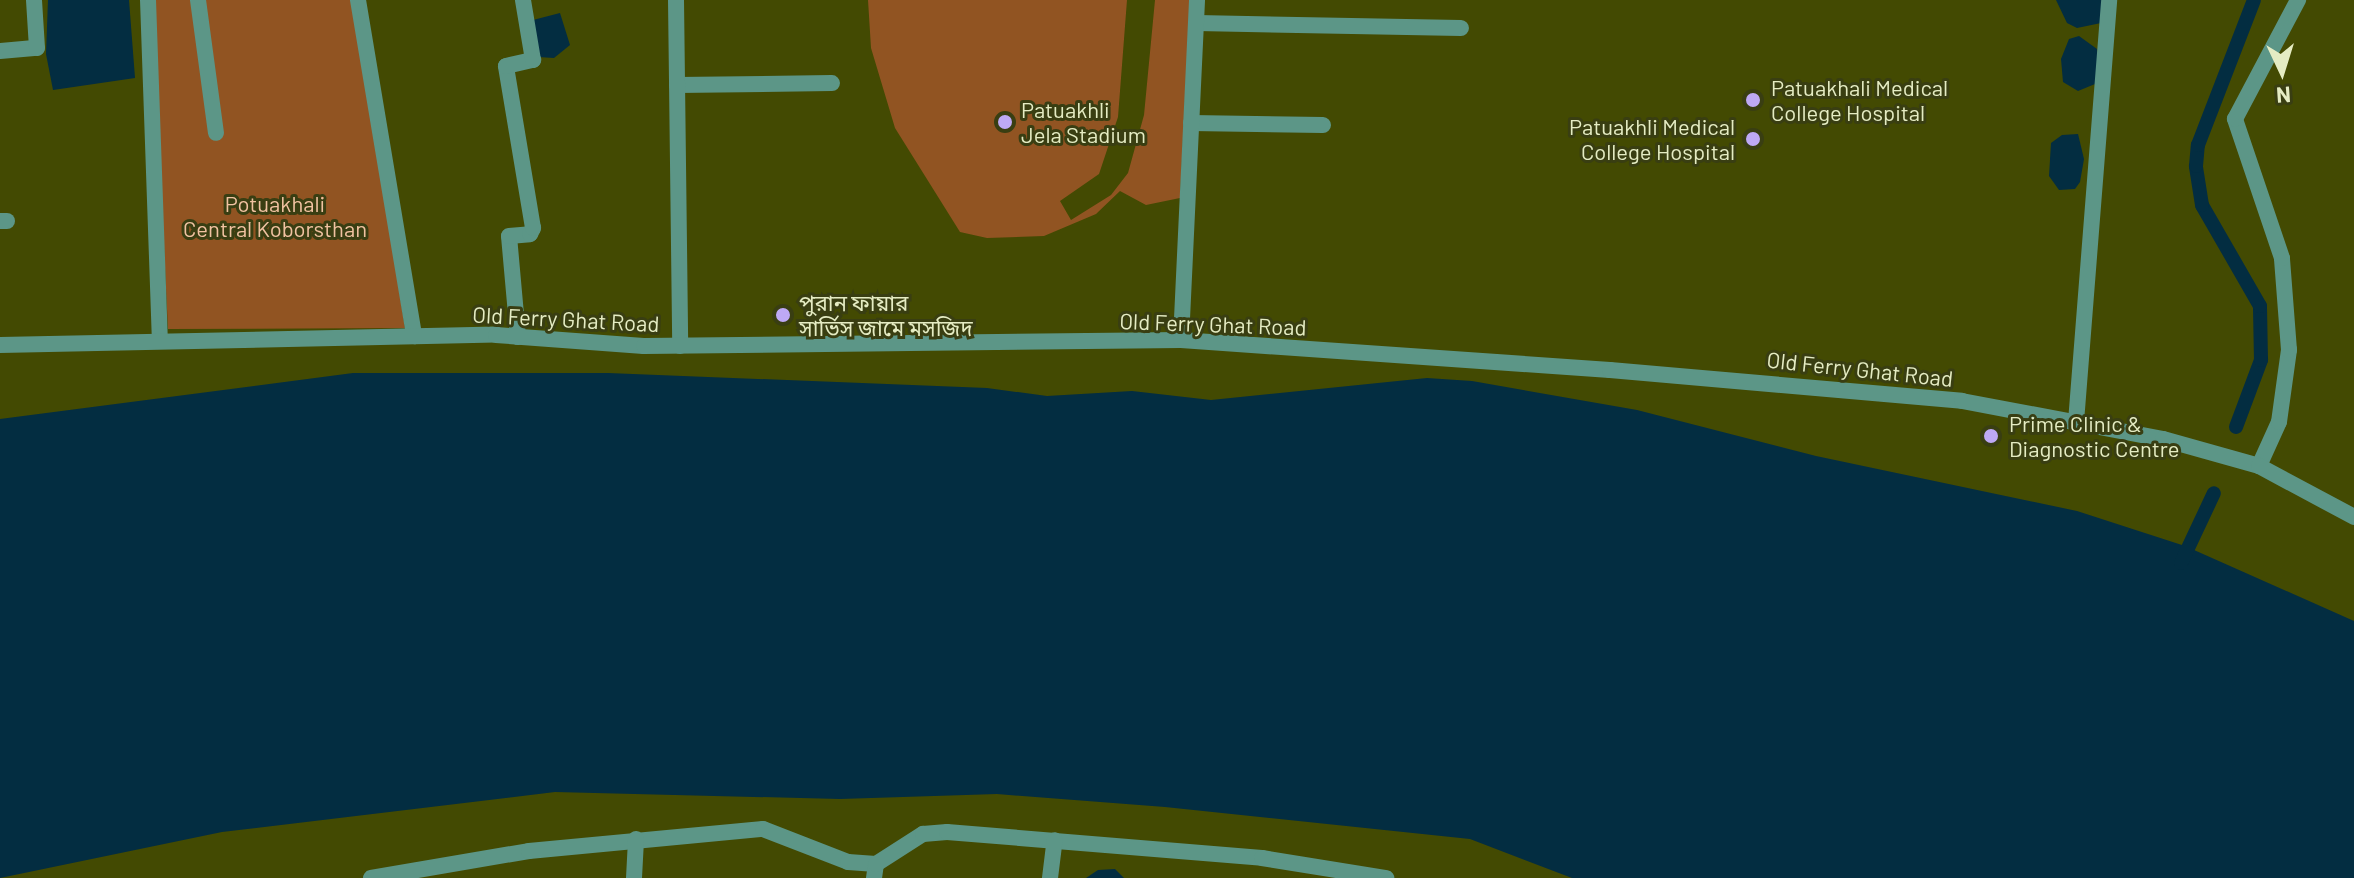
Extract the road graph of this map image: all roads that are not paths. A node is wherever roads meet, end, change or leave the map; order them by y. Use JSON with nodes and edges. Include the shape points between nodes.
{"nodes":[{"id":1,"x":34,"y":0,"type":"edge"},
{"id":2,"x":148,"y":0,"type":"edge"},
{"id":3,"x":198,"y":0,"type":"edge"},
{"id":4,"x":358,"y":0,"type":"edge"},
{"id":5,"x":523,"y":0,"type":"edge"},
{"id":6,"x":676,"y":0,"type":"edge"},
{"id":7,"x":1197,"y":0,"type":"edge"},
{"id":8,"x":2109,"y":0,"type":"edge"},
{"id":9,"x":2298,"y":0,"type":"edge"},
{"id":10,"x":1197,"y":23,"type":"junction"},
{"id":11,"x":1461,"y":28,"type":"dead end"},
{"id":12,"x":0,"y":51,"type":"edge"},
{"id":13,"x":832,"y":83,"type":"dead end"},
{"id":14,"x":677,"y":85,"type":"junction"},
{"id":15,"x":1191,"y":123,"type":"junction"},
{"id":16,"x":1323,"y":125,"type":"dead end"},
{"id":17,"x":216,"y":133,"type":"dead end"},
{"id":18,"x":414,"y":336,"type":"junction"},
{"id":19,"x":518,"y":337,"type":"junction"},
{"id":20,"x":160,"y":338,"type":"junction"},
{"id":21,"x":1181,"y":340,"type":"junction"},
{"id":22,"x":0,"y":345,"type":"edge"},
{"id":23,"x":680,"y":346,"type":"junction"},
{"id":24,"x":2076,"y":422,"type":"junction"},
{"id":25,"x":2259,"y":466,"type":"junction"},
{"id":26,"x":2354,"y":517,"type":"edge"},
{"id":27,"x":636,"y":839,"type":"junction"},
{"id":28,"x":1055,"y":840,"type":"junction"},
{"id":29,"x":875,"y":871,"type":"edge"},
{"id":30,"x":371,"y":878,"type":"edge"},
{"id":31,"x":634,"y":878,"type":"edge"},
{"id":32,"x":1050,"y":878,"type":"edge"},
{"id":33,"x":1386,"y":878,"type":"edge"}],
"edges":[{"from":1,"to":12,"type":"street","via":[[37,48]]},
{"from":2,"to":20,"type":"street"},
{"from":3,"to":17,"type":"street"},
{"from":4,"to":18,"type":"street"},
{"from":5,"to":19,"type":"street","via":[[533,60],[506,66],[533,228],[530,234],[509,236]]},
{"from":6,"to":14,"type":"street"},
{"from":7,"to":10,"type":"street"},
{"from":8,"to":24,"type":"street"},
{"from":9,"to":25,"type":"street","via":[[2235,119],[2282,258],[2289,350],[2279,422]]},
{"from":10,"to":11,"type":"street"},
{"from":10,"to":15,"type":"street"},
{"from":13,"to":14,"type":"street"},
{"from":14,"to":23,"type":"street"},
{"from":15,"to":16,"type":"street"},
{"from":15,"to":21,"type":"street"},
{"from":18,"to":19,"type":"street","name":"Old Ferry Ghat Road"},
{"from":18,"to":20,"type":"street","name":"Old Ferry Ghat Road"},
{"from":19,"to":23,"type":"street","name":"Old Ferry Ghat Road"},
{"from":20,"to":22,"type":"street","name":"Old Ferry Ghat Road"},
{"from":21,"to":23,"type":"street","name":"Old Ferry Ghat Road"},
{"from":21,"to":24,"type":"street","name":"Old Ferry Ghat Road","via":[[1831,387],[1962,401]]},
{"from":24,"to":25,"type":"street","name":"Old Ferry Ghat Road"},
{"from":25,"to":26,"type":"street","name":"Old Ferry Ghat Road"},
{"from":27,"to":29,"type":"street","via":[[763,829]]},
{"from":27,"to":30,"type":"street"},
{"from":27,"to":31,"type":"street"},
{"from":28,"to":29,"type":"street","via":[[923,834]]},
{"from":28,"to":32,"type":"street"},
{"from":28,"to":33,"type":"street","via":[[1262,858]]}]}
